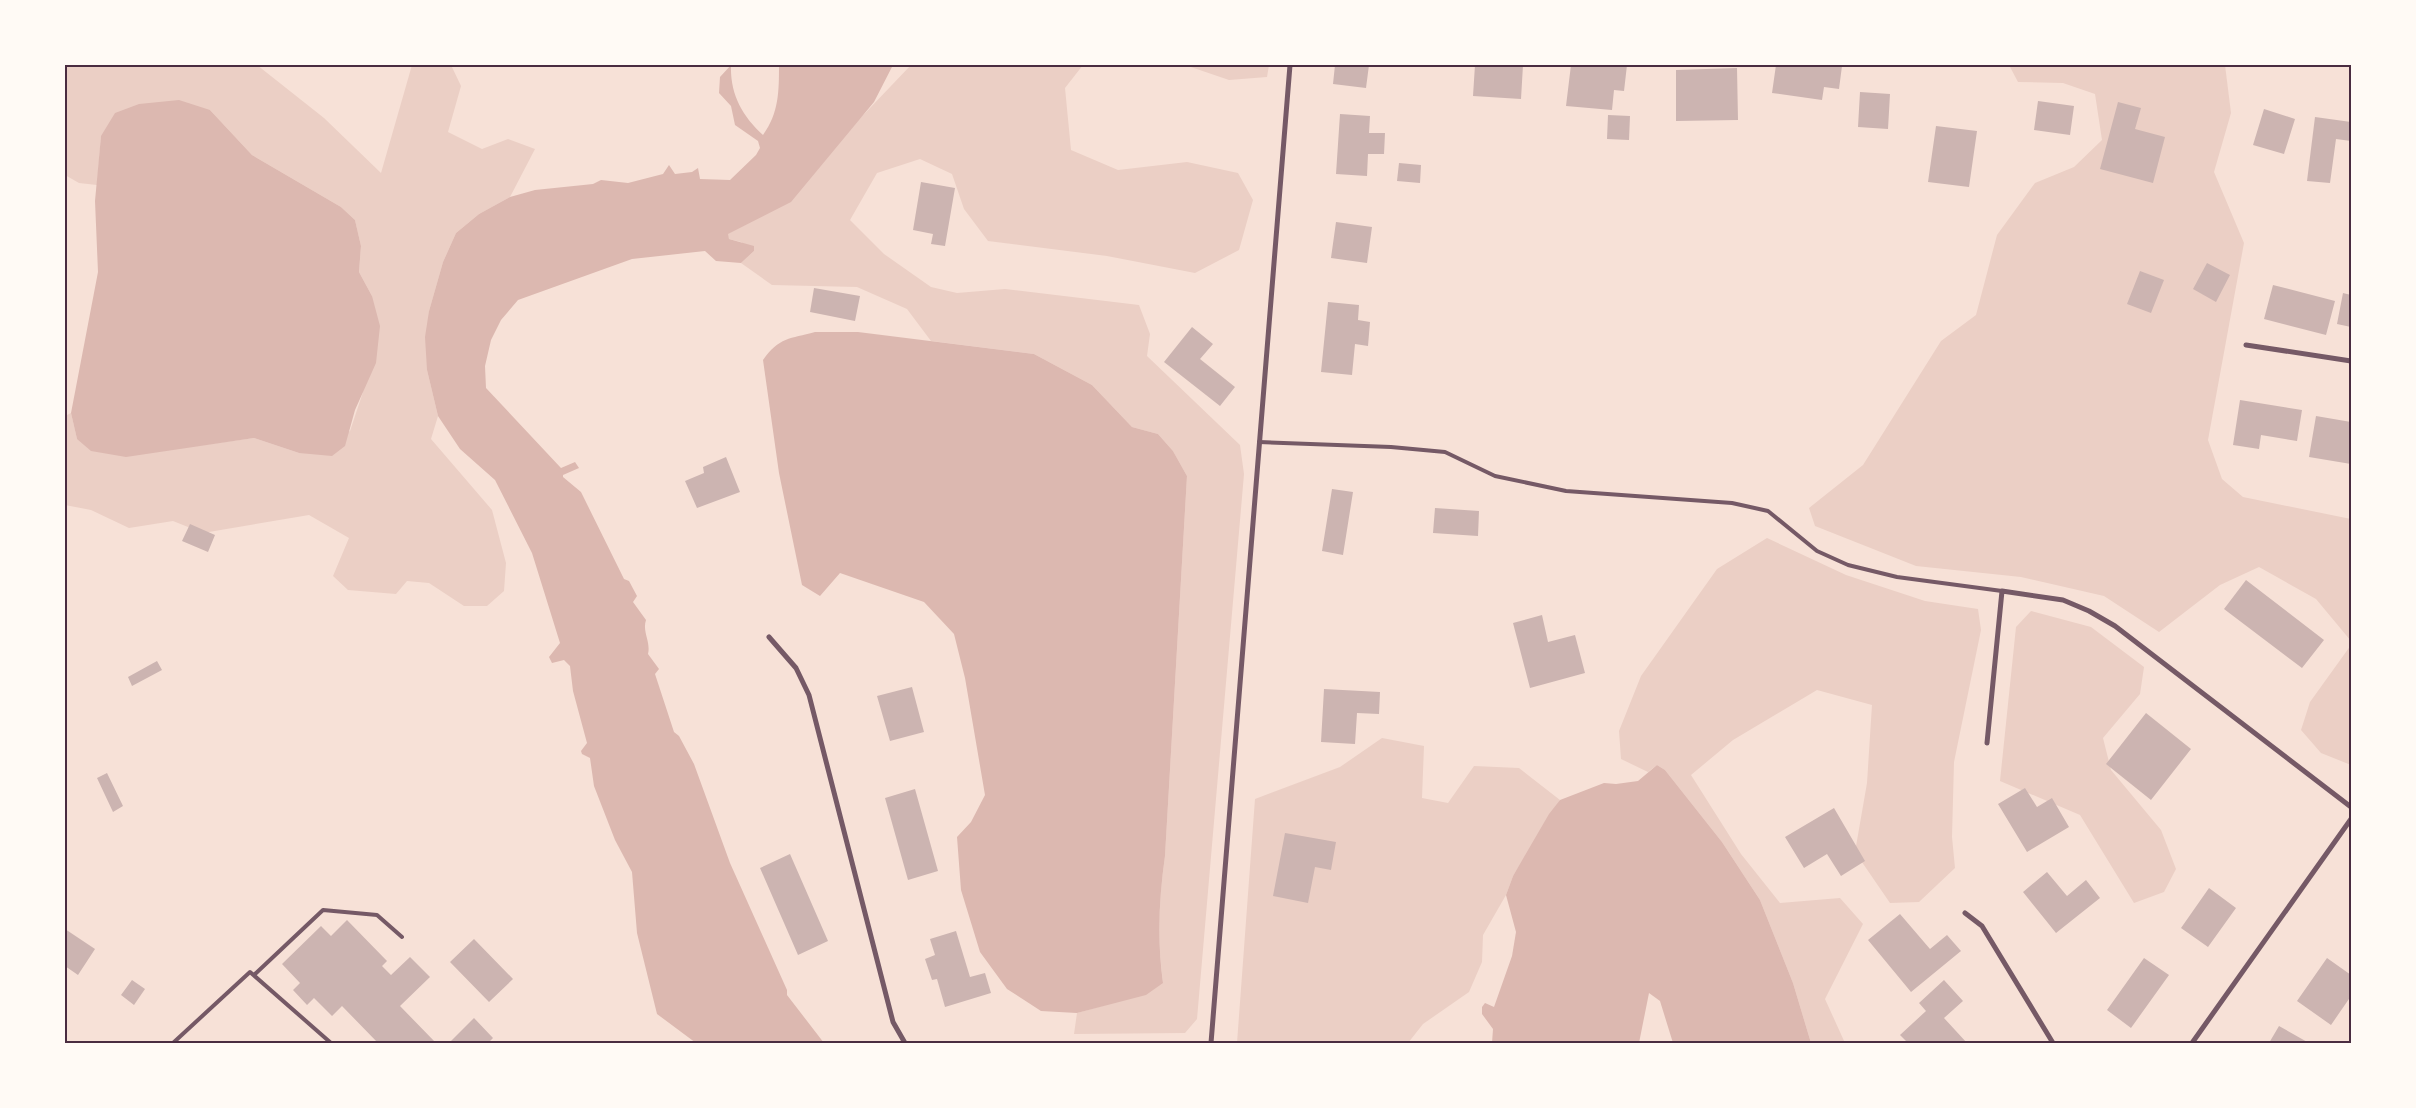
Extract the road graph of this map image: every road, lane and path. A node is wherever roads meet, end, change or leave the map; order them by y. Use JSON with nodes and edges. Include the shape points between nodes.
{"nodes":[{"id":1,"x":1290,"y":65,"type":"edge"},
{"id":2,"x":2246,"y":345,"type":"dead end"},
{"id":3,"x":2351,"y":361,"type":"edge"},
{"id":4,"x":1259,"y":442,"type":"junction"},
{"id":5,"x":2002,"y":591,"type":"junction"},
{"id":6,"x":769,"y":637,"type":"dead end"},
{"id":7,"x":1987,"y":743,"type":"dead end"},
{"id":8,"x":2351,"y":807,"type":"edge"},
{"id":9,"x":2351,"y":819,"type":"edge"},
{"id":10,"x":1965,"y":913,"type":"dead end"},
{"id":11,"x":402,"y":937,"type":"dead end"},
{"id":12,"x":254,"y":975,"type":"junction"},
{"id":13,"x":173,"y":1043,"type":"edge"},
{"id":14,"x":331,"y":1043,"type":"edge"},
{"id":15,"x":905,"y":1043,"type":"edge"},
{"id":16,"x":1211,"y":1043,"type":"edge"},
{"id":17,"x":2054,"y":1043,"type":"edge"},
{"id":18,"x":2192,"y":1043,"type":"edge"}],
"edges":[{"from":1,"to":4,"type":"street"},
{"from":2,"to":3,"type":"street"},
{"from":4,"to":5,"type":"lane","via":[[1445,452],[1495,476],[1566,491],[1732,503],[1768,511],[1818,551],[1848,565],[1897,577]]},
{"from":4,"to":16,"type":"street"},
{"from":5,"to":7,"type":"street"},
{"from":5,"to":8,"type":"street","via":[[2063,600],[2115,626]]},
{"from":6,"to":15,"type":"street","via":[[796,668],[809,695],[893,1022]]},
{"from":9,"to":18,"type":"street"},
{"from":10,"to":17,"type":"street","via":[[1982,926]]},
{"from":11,"to":12,"type":"lane","via":[[377,915],[323,910]]},
{"from":12,"to":13,"type":"lane","via":[[250,972]]},
{"from":12,"to":14,"type":"lane"}]}
